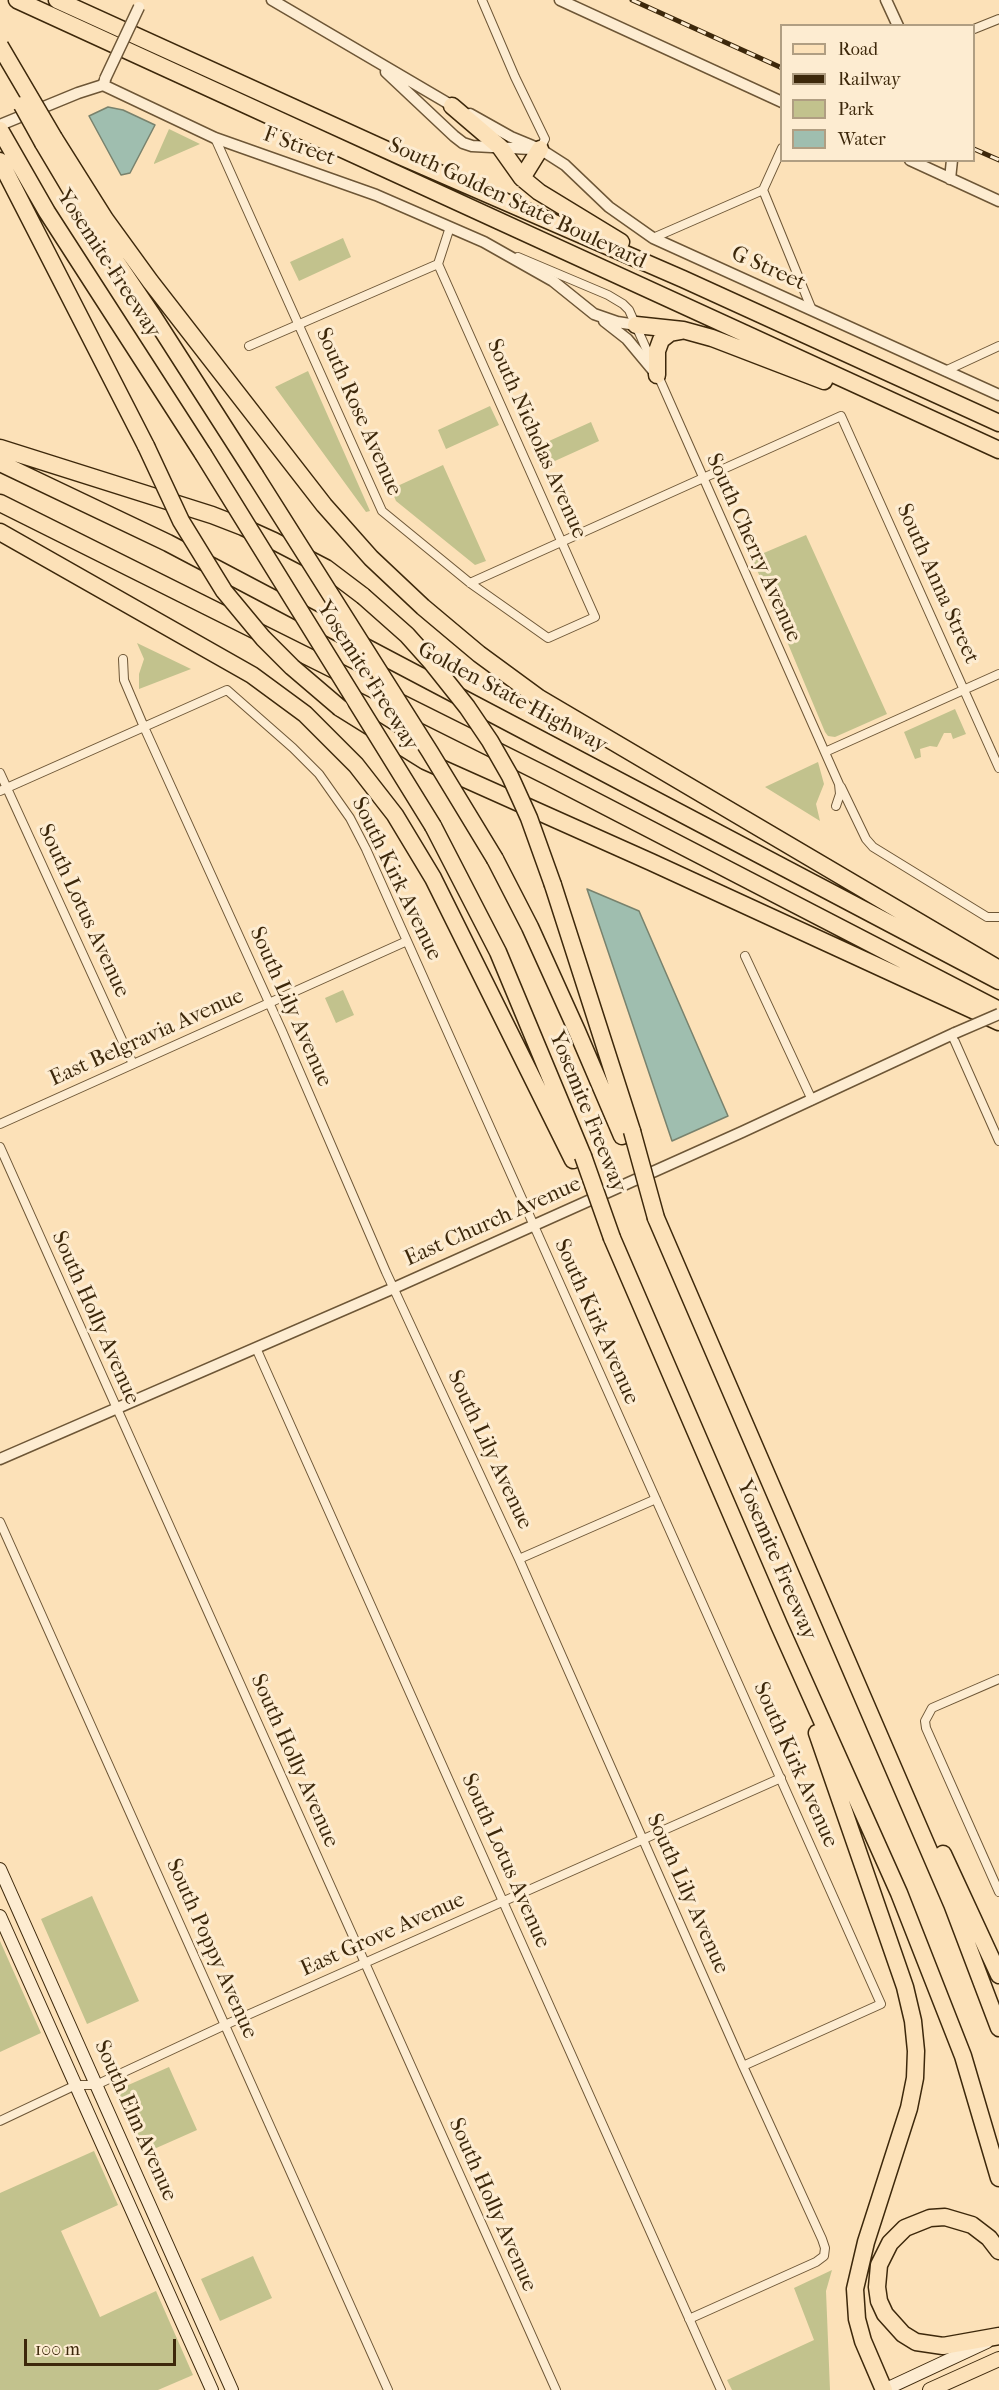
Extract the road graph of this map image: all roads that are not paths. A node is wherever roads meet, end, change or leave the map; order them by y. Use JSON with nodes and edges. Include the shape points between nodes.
{"nodes":[{"id":1,"x":17,"y":0,"type":"edge"},
{"id":2,"x":57,"y":0,"type":"edge"},
{"id":3,"x":276,"y":0,"type":"edge"},
{"id":4,"x":482,"y":0,"type":"edge"},
{"id":5,"x":560,"y":0,"type":"edge"},
{"id":6,"x":886,"y":0,"type":"edge"},
{"id":7,"x":140,"y":3,"type":"edge"},
{"id":8,"x":999,"y":18,"type":"edge"},
{"id":9,"x":897,"y":24,"type":"edge"},
{"id":10,"x":975,"y":29,"type":"edge"},
{"id":11,"x":0,"y":46,"type":"edge"},
{"id":12,"x":366,"y":54,"type":"junction"},
{"id":13,"x":0,"y":60,"type":"edge"},
{"id":14,"x":104,"y":82,"type":"junction"},
{"id":15,"x":780,"y":101,"type":"edge"},
{"id":16,"x":452,"y":106,"type":"junction"},
{"id":17,"x":0,"y":125,"type":"edge"},
{"id":18,"x":0,"y":130,"type":"edge"},
{"id":19,"x":215,"y":138,"type":"junction"},
{"id":20,"x":48,"y":141,"type":"junction"},
{"id":21,"x":500,"y":147,"type":"junction"},
{"id":22,"x":540,"y":149,"type":"junction"},
{"id":23,"x":780,"y":152,"type":"edge"},
{"id":24,"x":4,"y":160,"type":"edge"},
{"id":25,"x":914,"y":162,"type":"edge"},
{"id":26,"x":952,"y":162,"type":"edge"},
{"id":27,"x":522,"y":178,"type":"junction"},
{"id":28,"x":950,"y":179,"type":"junction"},
{"id":29,"x":763,"y":190,"type":"junction"},
{"id":30,"x":999,"y":201,"type":"edge"},
{"id":31,"x":450,"y":227,"type":"junction"},
{"id":32,"x":653,"y":238,"type":"junction"},
{"id":33,"x":484,"y":242,"type":"junction"},
{"id":34,"x":438,"y":264,"type":"junction"},
{"id":35,"x":683,"y":279,"type":"junction"},
{"id":36,"x":812,"y":310,"type":"junction"},
{"id":37,"x":594,"y":314,"type":"junction"},
{"id":38,"x":298,"y":324,"type":"junction"},
{"id":39,"x":636,"y":325,"type":"junction"},
{"id":40,"x":683,"y":330,"type":"junction"},
{"id":41,"x":249,"y":346,"type":"dead end"},
{"id":42,"x":999,"y":346,"type":"edge"},
{"id":43,"x":945,"y":371,"type":"junction"},
{"id":44,"x":657,"y":375,"type":"junction"},
{"id":45,"x":999,"y":395,"type":"edge"},
{"id":46,"x":999,"y":423,"type":"edge"},
{"id":47,"x":0,"y":448,"type":"edge"},
{"id":48,"x":997,"y":449,"type":"edge"},
{"id":49,"x":0,"y":463,"type":"edge"},
{"id":50,"x":703,"y":478,"type":"junction"},
{"id":51,"x":0,"y":502,"type":"edge"},
{"id":52,"x":0,"y":532,"type":"edge"},
{"id":53,"x":562,"y":542,"type":"junction"},
{"id":54,"x":470,"y":583,"type":"junction"},
{"id":55,"x":548,"y":638,"type":"joint"},
{"id":56,"x":123,"y":659,"type":"dead end"},
{"id":57,"x":999,"y":674,"type":"edge"},
{"id":58,"x":964,"y":689,"type":"junction"},
{"id":59,"x":144,"y":727,"type":"junction"},
{"id":60,"x":825,"y":752,"type":"junction"},
{"id":61,"x":999,"y":768,"type":"edge"},
{"id":62,"x":0,"y":773,"type":"edge"},
{"id":63,"x":839,"y":784,"type":"junction"},
{"id":64,"x":3,"y":790,"type":"edge"},
{"id":65,"x":836,"y":806,"type":"dead end"},
{"id":66,"x":999,"y":917,"type":"edge"},
{"id":67,"x":407,"y":941,"type":"junction"},
{"id":68,"x":745,"y":956,"type":"dead end"},
{"id":69,"x":999,"y":969,"type":"edge"},
{"id":70,"x":999,"y":981,"type":"edge"},
{"id":71,"x":269,"y":1004,"type":"junction"},
{"id":72,"x":999,"y":1012,"type":"edge"},
{"id":73,"x":999,"y":1022,"type":"edge"},
{"id":74,"x":953,"y":1034,"type":"junction"},
{"id":75,"x":133,"y":1064,"type":"junction"},
{"id":76,"x":812,"y":1100,"type":"junction"},
{"id":77,"x":0,"y":1124,"type":"edge"},
{"id":78,"x":627,"y":1133,"type":"junction"},
{"id":79,"x":999,"y":1141,"type":"edge"},
{"id":80,"x":0,"y":1147,"type":"edge"},
{"id":81,"x":578,"y":1158,"type":"junction"},
{"id":82,"x":533,"y":1226,"type":"junction"},
{"id":83,"x":394,"y":1288,"type":"junction"},
{"id":84,"x":256,"y":1348,"type":"junction"},
{"id":85,"x":116,"y":1408,"type":"junction"},
{"id":86,"x":0,"y":1459,"type":"edge"},
{"id":87,"x":656,"y":1499,"type":"junction"},
{"id":88,"x":0,"y":1522,"type":"edge"},
{"id":89,"x":519,"y":1559,"type":"junction"},
{"id":90,"x":779,"y":1625,"type":"junction"},
{"id":91,"x":853,"y":1670,"type":"junction"},
{"id":92,"x":999,"y":1679,"type":"edge"},
{"id":93,"x":781,"y":1778,"type":"junction"},
{"id":94,"x":644,"y":1839,"type":"junction"},
{"id":95,"x":0,"y":1869,"type":"edge"},
{"id":96,"x":999,"y":1892,"type":"edge"},
{"id":97,"x":503,"y":1901,"type":"junction"},
{"id":98,"x":0,"y":1916,"type":"edge"},
{"id":99,"x":364,"y":1963,"type":"junction"},
{"id":100,"x":999,"y":1975,"type":"edge"},
{"id":101,"x":225,"y":2025,"type":"junction"},
{"id":102,"x":999,"y":2028,"type":"edge"},
{"id":103,"x":743,"y":2066,"type":"junction"},
{"id":104,"x":76,"y":2085,"type":"junction"},
{"id":105,"x":96,"y":2085,"type":"junction"},
{"id":106,"x":0,"y":2121,"type":"edge"},
{"id":107,"x":999,"y":2178,"type":"edge"},
{"id":108,"x":999,"y":2251,"type":"edge"},
{"id":109,"x":689,"y":2319,"type":"junction"},
{"id":110,"x":999,"y":2336,"type":"edge"},
{"id":111,"x":999,"y":2359,"type":"edge"},
{"id":112,"x":212,"y":2390,"type":"edge"},
{"id":113,"x":232,"y":2390,"type":"edge"},
{"id":114,"x":388,"y":2390,"type":"edge"},
{"id":115,"x":556,"y":2390,"type":"edge"},
{"id":116,"x":721,"y":2390,"type":"edge"},
{"id":117,"x":884,"y":2390,"type":"edge"},
{"id":118,"x":930,"y":2390,"type":"edge"}],
"edges":[{"from":1,"to":48,"type":"highway","name":"South Golden State Boulevard"},
{"from":2,"to":35,"type":"highway","name":"South Golden State Boulevard"},
{"from":3,"to":12,"type":"street","name":"G Street"},
{"from":4,"to":22,"type":"street","via":[[545,139]]},
{"from":5,"to":15,"type":"street"},
{"from":6,"to":9,"type":"street"},
{"from":7,"to":14,"type":"street","bridge":true},
{"from":8,"to":10,"type":"street"},
{"from":11,"to":20,"type":"highway","bridge":true},
{"from":12,"to":16,"type":"street","name":"G Street"},
{"from":12,"to":21,"type":"street","name":"G Street","via":[[454,136],[472,146]]},
{"from":13,"to":20,"type":"highway","name":"Yosemite Freeway","bridge":true},
{"from":14,"to":17,"type":"street"},
{"from":14,"to":19,"type":"street","name":"F Street"},
{"from":16,"to":21,"type":"highway"},
{"from":16,"to":22,"type":"street","name":"G Street"},
{"from":18,"to":24,"type":"highway","name":"Yosemite Freeway"},
{"from":19,"to":31,"type":"street","name":"F Street","via":[[376,195]]},
{"from":19,"to":38,"type":"street","name":"South Rose Avenue"},
{"from":20,"to":69,"type":"highway","via":[[150,281],[324,505],[371,558],[423,607],[539,698]]},
{"from":20,"to":78,"type":"highway","name":"Yosemite Freeway","bridge":true,"via":[[96,232],[255,475],[495,859]]},
{"from":21,"to":22,"type":"street","name":"G Street"},
{"from":21,"to":27,"type":"highway"},
{"from":22,"to":27,"type":"highway"},
{"from":22,"to":32,"type":"street","name":"G Street"},
{"from":23,"to":29,"type":"street"},
{"from":24,"to":73,"type":"highway","bridge":true,"via":[[181,521],[224,591],[292,668],[340,708],[425,761]]},
{"from":24,"to":81,"type":"highway","name":"Yosemite Freeway","bridge":true,"via":[[203,454],[434,826],[498,952]]},
{"from":25,"to":28,"type":"street"},
{"from":26,"to":28,"type":"street"},
{"from":27,"to":35,"type":"highway"},
{"from":28,"to":30,"type":"street"},
{"from":29,"to":32,"type":"street"},
{"from":29,"to":36,"type":"street"},
{"from":31,"to":33,"type":"street","name":"F Street"},
{"from":31,"to":34,"type":"street"},
{"from":32,"to":36,"type":"street","name":"G Street"},
{"from":33,"to":37,"type":"street","name":"F Street","via":[[553,281]]},
{"from":33,"to":39,"type":"street","name":"F Street","via":[[616,300],[629,310]]},
{"from":34,"to":38,"type":"street"},
{"from":34,"to":53,"type":"street","name":"South Nicholas Avenue"},
{"from":35,"to":46,"type":"highway","name":"South Golden State Boulevard"},
{"from":36,"to":43,"type":"street","name":"G Street"},
{"from":37,"to":39,"type":"street","name":"F Street"},
{"from":37,"to":44,"type":"street","via":[[627,339]]},
{"from":38,"to":41,"type":"street"},
{"from":38,"to":54,"type":"street","name":"South Rose Avenue","via":[[382,511]]},
{"from":39,"to":40,"type":"highway"},
{"from":39,"to":44,"type":"street","name":"South Cherry Avenue"},
{"from":40,"to":44,"type":"highway","via":[[661,340]]},
{"from":40,"to":48,"type":"highway"},
{"from":42,"to":43,"type":"street"},
{"from":43,"to":45,"type":"street","name":"G Street"},
{"from":44,"to":50,"type":"street","name":"South Cherry Avenue"},
{"from":47,"to":78,"type":"highway","bridge":true,"via":[[212,514],[274,540],[326,568],[407,635],[490,741],[529,818],[553,885]]},
{"from":49,"to":70,"type":"highway","name":"Golden State Highway","via":[[168,543]]},
{"from":50,"to":53,"type":"street"},
{"from":50,"to":58,"type":"street","name":"South Anna Street","via":[[841,416]]},
{"from":50,"to":60,"type":"street","name":"South Cherry Avenue"},
{"from":51,"to":72,"type":"highway","via":[[551,778]]},
{"from":52,"to":81,"type":"highway","via":[[252,675],[305,714],[356,765],[395,815],[433,878]]},
{"from":53,"to":54,"type":"street"},
{"from":53,"to":55,"type":"street","name":"South Nicholas Avenue","via":[[595,617]]},
{"from":54,"to":55,"type":"street","name":"South Rose Avenue"},
{"from":56,"to":59,"type":"street","name":"South Lily Avenue","via":[[124,680]]},
{"from":57,"to":58,"type":"street"},
{"from":58,"to":60,"type":"street"},
{"from":58,"to":61,"type":"street","name":"South Anna Street"},
{"from":59,"to":64,"type":"street"},
{"from":59,"to":67,"type":"street","name":"South Kirk Avenue","via":[[227,690],[240,700],[293,748],[351,818]]},
{"from":59,"to":71,"type":"street","name":"South Lily Avenue"},
{"from":60,"to":63,"type":"street","name":"South Cherry Avenue"},
{"from":62,"to":64,"type":"street","name":"South Lotus Avenue"},
{"from":63,"to":65,"type":"street"},
{"from":63,"to":66,"type":"street","name":"South Cherry Avenue","via":[[873,848],[987,917]]},
{"from":64,"to":75,"type":"street","name":"South Lotus Avenue"},
{"from":67,"to":71,"type":"street","name":"East Belgravia Avenue"},
{"from":67,"to":82,"type":"street","name":"South Kirk Avenue"},
{"from":68,"to":76,"type":"street"},
{"from":71,"to":75,"type":"street","name":"East Belgravia Avenue"},
{"from":71,"to":83,"type":"street","name":"South Lily Avenue"},
{"from":72,"to":74,"type":"street","name":"East Church Avenue","bridge":true},
{"from":74,"to":76,"type":"street","name":"East Church Avenue"},
{"from":74,"to":79,"type":"street"},
{"from":75,"to":77,"type":"street","name":"East Belgravia Avenue"},
{"from":76,"to":82,"type":"street","name":"East Church Avenue"},
{"from":78,"to":91,"type":"highway","name":"Yosemite Freeway","bridge":true,"via":[[656,1218]]},
{"from":80,"to":85,"type":"street","name":"South Holly Avenue"},
{"from":81,"to":90,"type":"highway","name":"Yosemite Freeway","bridge":true},
{"from":82,"to":83,"type":"street","name":"East Church Avenue"},
{"from":82,"to":87,"type":"street","name":"South Kirk Avenue"},
{"from":83,"to":84,"type":"street","name":"East Church Avenue"},
{"from":83,"to":89,"type":"street","name":"South Lily Avenue"},
{"from":84,"to":85,"type":"street","name":"East Church Avenue"},
{"from":84,"to":97,"type":"street","name":"South Lotus Avenue"},
{"from":85,"to":86,"type":"street","name":"East Church Avenue"},
{"from":85,"to":99,"type":"street","name":"South Holly Avenue"},
{"from":87,"to":89,"type":"street"},
{"from":87,"to":93,"type":"street","name":"South Kirk Avenue"},
{"from":88,"to":101,"type":"street","name":"South Poppy Avenue"},
{"from":89,"to":94,"type":"street","name":"South Lily Avenue"},
{"from":90,"to":107,"type":"highway","name":"Yosemite Freeway","via":[[932,1973],[963,2056]]},
{"from":90,"to":117,"type":"highway","via":[[905,1987],[913,2021],[915,2078],[909,2108],[855,2289],[863,2341]]},
{"from":91,"to":100,"type":"highway","via":[[909,1780]]},
{"from":91,"to":102,"type":"highway","name":"Yosemite Freeway","via":[[952,1904]]},
{"from":92,"to":96,"type":"street","via":[[932,1708],[927,1714],[926,1728]]},
{"from":93,"to":94,"type":"street","name":"East Grove Avenue"},
{"from":93,"to":103,"type":"street","name":"South Kirk Avenue","via":[[880,2004]]},
{"from":94,"to":97,"type":"street","name":"East Grove Avenue"},
{"from":94,"to":103,"type":"street","name":"South Lily Avenue"},
{"from":95,"to":105,"type":"main road","name":"South Elm Avenue"},
{"from":97,"to":99,"type":"street","name":"East Grove Avenue"},
{"from":97,"to":109,"type":"street","name":"South Lotus Avenue"},
{"from":98,"to":104,"type":"main road","name":"South Elm Avenue"},
{"from":99,"to":101,"type":"street","name":"East Grove Avenue"},
{"from":99,"to":115,"type":"street","name":"South Holly Avenue"},
{"from":101,"to":105,"type":"street","name":"East Grove Avenue"},
{"from":101,"to":114,"type":"street","name":"South Poppy Avenue"},
{"from":103,"to":109,"type":"street","name":"South Lily Avenue","via":[[822,2239],[824,2256]]},
{"from":104,"to":105,"type":"street","name":"East Grove Avenue"},
{"from":104,"to":106,"type":"street","name":"East Grove Avenue"},
{"from":104,"to":112,"type":"main road","name":"South Elm Avenue"},
{"from":105,"to":113,"type":"main road","name":"South Elm Avenue"},
{"from":108,"to":110,"type":"highway","via":[[972,2225],[945,2217],[930,2218],[905,2228],[890,2243],[879,2265],[877,2287],[885,2314],[916,2342],[943,2346]]},
{"from":109,"to":116,"type":"street","name":"South Lotus Avenue"},
{"from":110,"to":117,"type":"main road"},
{"from":111,"to":118,"type":"main road"}]}
